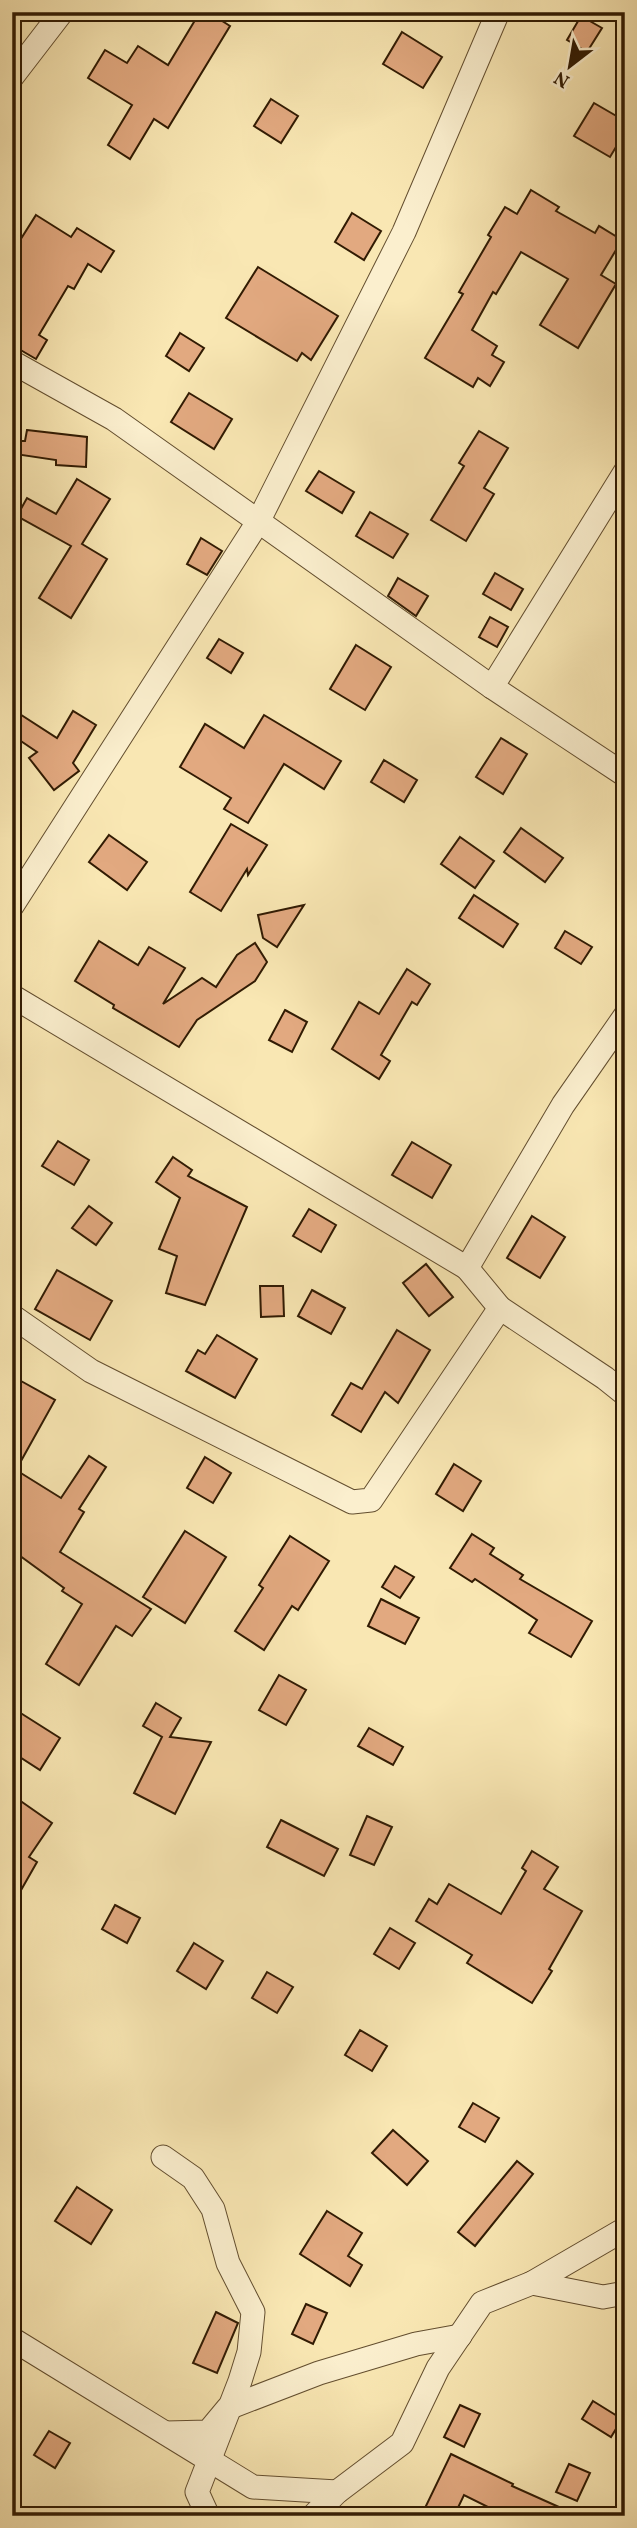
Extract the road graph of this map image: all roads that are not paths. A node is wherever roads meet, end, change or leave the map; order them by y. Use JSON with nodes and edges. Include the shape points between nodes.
{"nodes":[{"id":1,"x":62,"y":12,"type":"edge"},
{"id":2,"x":498,"y":12,"type":"edge"},
{"id":3,"x":12,"y":77,"type":"edge"},
{"id":4,"x":12,"y":362,"type":"edge"},
{"id":5,"x":625,"y":472,"type":"edge"},
{"id":6,"x":258,"y":523,"type":"junction"},
{"id":7,"x":492,"y":687,"type":"junction"},
{"id":8,"x":625,"y":775,"type":"edge"},
{"id":9,"x":12,"y":906,"type":"edge"},
{"id":10,"x":12,"y":996,"type":"edge"},
{"id":11,"x":625,"y":1016,"type":"edge"},
{"id":12,"x":467,"y":1268,"type":"junction"},
{"id":13,"x":500,"y":1308,"type":"junction"},
{"id":14,"x":12,"y":1316,"type":"edge"},
{"id":15,"x":625,"y":1394,"type":"edge"},
{"id":16,"x":163,"y":2157,"type":"dead end"},
{"id":17,"x":625,"y":2229,"type":"edge"},
{"id":18,"x":532,"y":2283,"type":"junction"},
{"id":19,"x":625,"y":2293,"type":"edge"},
{"id":20,"x":460,"y":2336,"type":"junction"},
{"id":21,"x":12,"y":2339,"type":"edge"},
{"id":22,"x":228,"y":2409,"type":"junction"},
{"id":23,"x":166,"y":2433,"type":"junction"},
{"id":24,"x":209,"y":2459,"type":"junction"},
{"id":25,"x":197,"y":2492,"type":"junction"},
{"id":26,"x":337,"y":2492,"type":"junction"},
{"id":27,"x":190,"y":2516,"type":"edge"},
{"id":28,"x":208,"y":2516,"type":"edge"},
{"id":29,"x":313,"y":2516,"type":"edge"}],
"edges":[{"from":1,"to":3,"type":"street"},
{"from":2,"to":6,"type":"street","via":[[404,232]]},
{"from":4,"to":6,"type":"street","via":[[114,419]]},
{"from":5,"to":7,"type":"street"},
{"from":6,"to":7,"type":"street"},
{"from":6,"to":9,"type":"street"},
{"from":7,"to":8,"type":"street"},
{"from":10,"to":12,"type":"street"},
{"from":11,"to":12,"type":"street","via":[[563,1105]]},
{"from":12,"to":13,"type":"street"},
{"from":13,"to":14,"type":"street","via":[[370,1500],[352,1502],[91,1371]]},
{"from":13,"to":15,"type":"street"},
{"from":16,"to":22,"type":"street","via":[[193,2178],[213,2209],[228,2263],[253,2312],[249,2352]]},
{"from":17,"to":18,"type":"street"},
{"from":18,"to":19,"type":"street","via":[[603,2297]]},
{"from":18,"to":20,"type":"street","via":[[482,2303]]},
{"from":20,"to":22,"type":"street","via":[[415,2344],[319,2373]]},
{"from":20,"to":26,"type":"street","via":[[438,2368],[402,2443]]},
{"from":21,"to":23,"type":"street"},
{"from":22,"to":23,"type":"street","via":[[208,2432]]},
{"from":22,"to":24,"type":"street"},
{"from":23,"to":24,"type":"street"},
{"from":23,"to":25,"type":"street","via":[[184,2457]]},
{"from":24,"to":25,"type":"street"},
{"from":24,"to":26,"type":"street","via":[[253,2487]]},
{"from":25,"to":27,"type":"street"},
{"from":25,"to":28,"type":"street"},
{"from":26,"to":29,"type":"street"}]}
